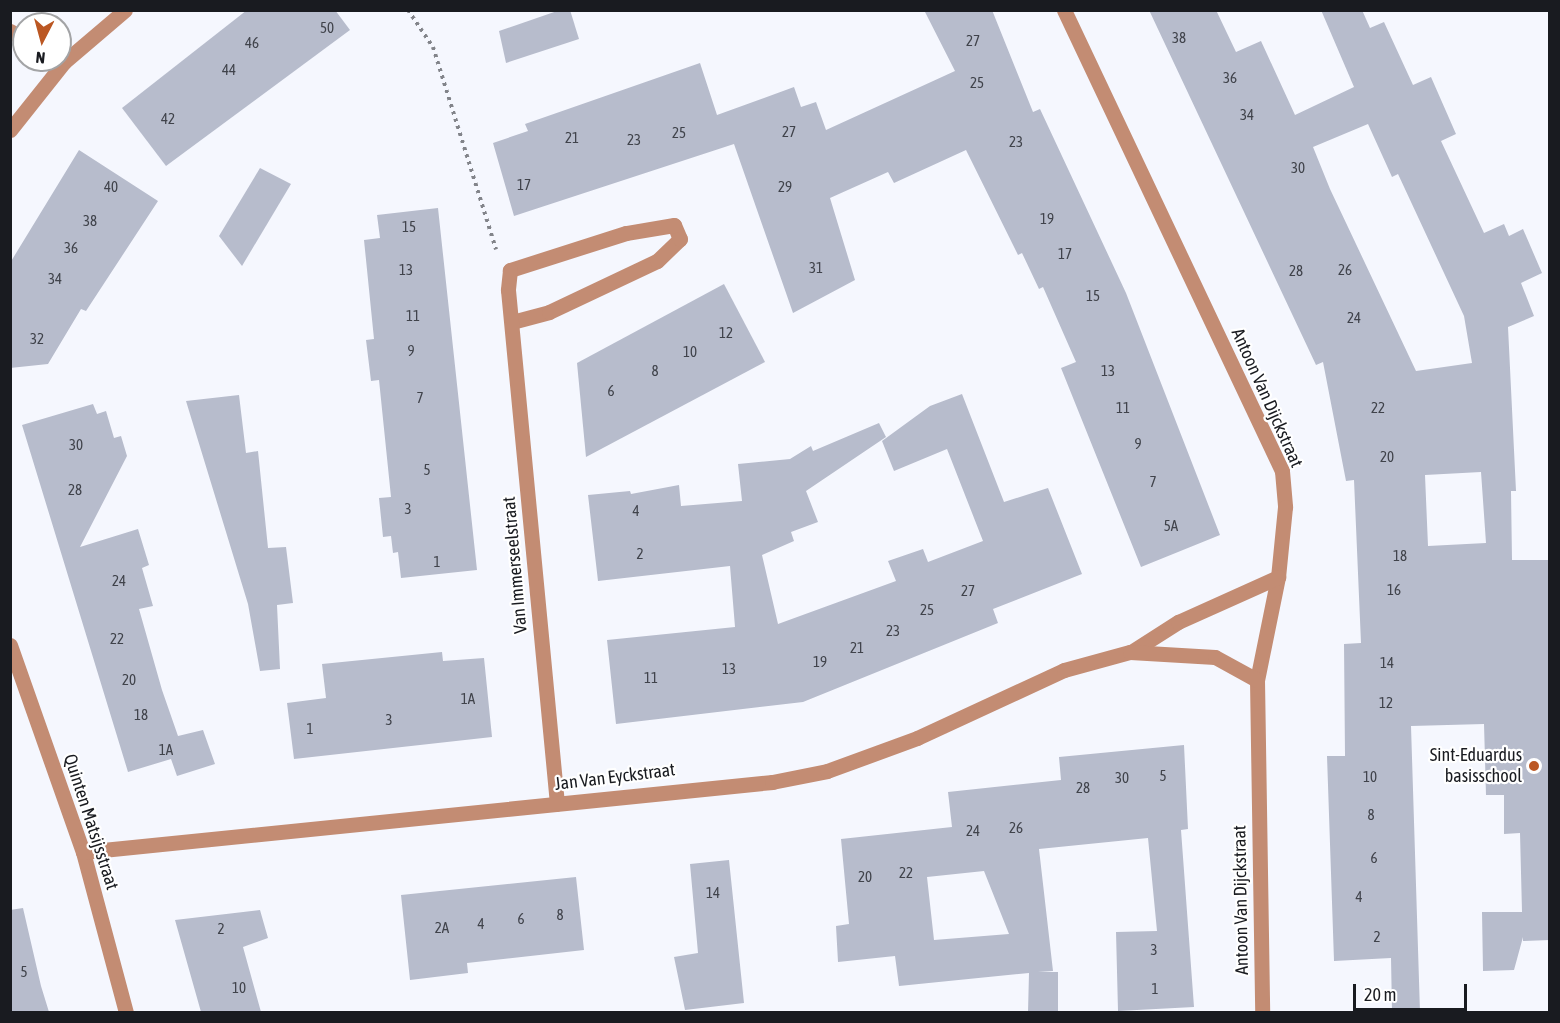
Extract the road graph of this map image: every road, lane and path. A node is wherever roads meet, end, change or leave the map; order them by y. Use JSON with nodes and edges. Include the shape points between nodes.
{"nodes":[{"id":1,"x":125,"y":10,"type":"edge"},
{"id":2,"x":408,"y":10,"type":"edge"},
{"id":3,"x":1064,"y":10,"type":"edge"},
{"id":4,"x":72,"y":53,"type":"edge"},
{"id":5,"x":54,"y":72,"type":"edge"},
{"id":6,"x":11,"y":129,"type":"edge"},
{"id":7,"x":510,"y":270,"type":"junction"},
{"id":8,"x":512,"y":322,"type":"junction"},
{"id":9,"x":1278,"y":577,"type":"junction"},
{"id":10,"x":10,"y":645,"type":"edge"},
{"id":11,"x":1130,"y":652,"type":"junction"},
{"id":12,"x":1257,"y":680,"type":"junction"},
{"id":13,"x":556,"y":804,"type":"junction"},
{"id":14,"x":83,"y":852,"type":"junction"},
{"id":15,"x":126,"y":1012,"type":"edge"},
{"id":16,"x":1262,"y":1012,"type":"edge"}],
"edges":[{"from":1,"to":4,"type":"street"},
{"from":2,"to":7,"type":"path","via":[[433,47],[491,241]]},
{"from":3,"to":9,"type":"street","name":"Antoon Van Dijckstraat","via":[[1282,471],[1285,507]]},
{"from":5,"to":6,"type":"street"},
{"from":7,"to":8,"type":"street","name":"Van Immerseelstraat"},
{"from":7,"to":8,"type":"street","via":[[626,232],[674,225],[680,240],[657,261],[549,312]]},
{"from":8,"to":13,"type":"street","name":"Van Immerseelstraat"},
{"from":9,"to":11,"type":"street","name":"Jan Van Eyckstraat","via":[[1178,622]]},
{"from":9,"to":12,"type":"street","name":"Antoon Van Dijckstraat"},
{"from":10,"to":14,"type":"street","name":"Quinten Matsijsstraat"},
{"from":11,"to":12,"type":"street","name":"Jan Van Eyckstraat","via":[[1215,657]]},
{"from":11,"to":13,"type":"street","name":"Jan Van Eyckstraat","via":[[1064,670],[917,738],[827,771],[772,782]]},
{"from":12,"to":16,"type":"street","name":"Antoon Van Dijckstraat"},
{"from":13,"to":14,"type":"street","name":"Jan Van Eyckstraat"},
{"from":14,"to":15,"type":"street","name":"Quinten Matsijsstraat"}]}
